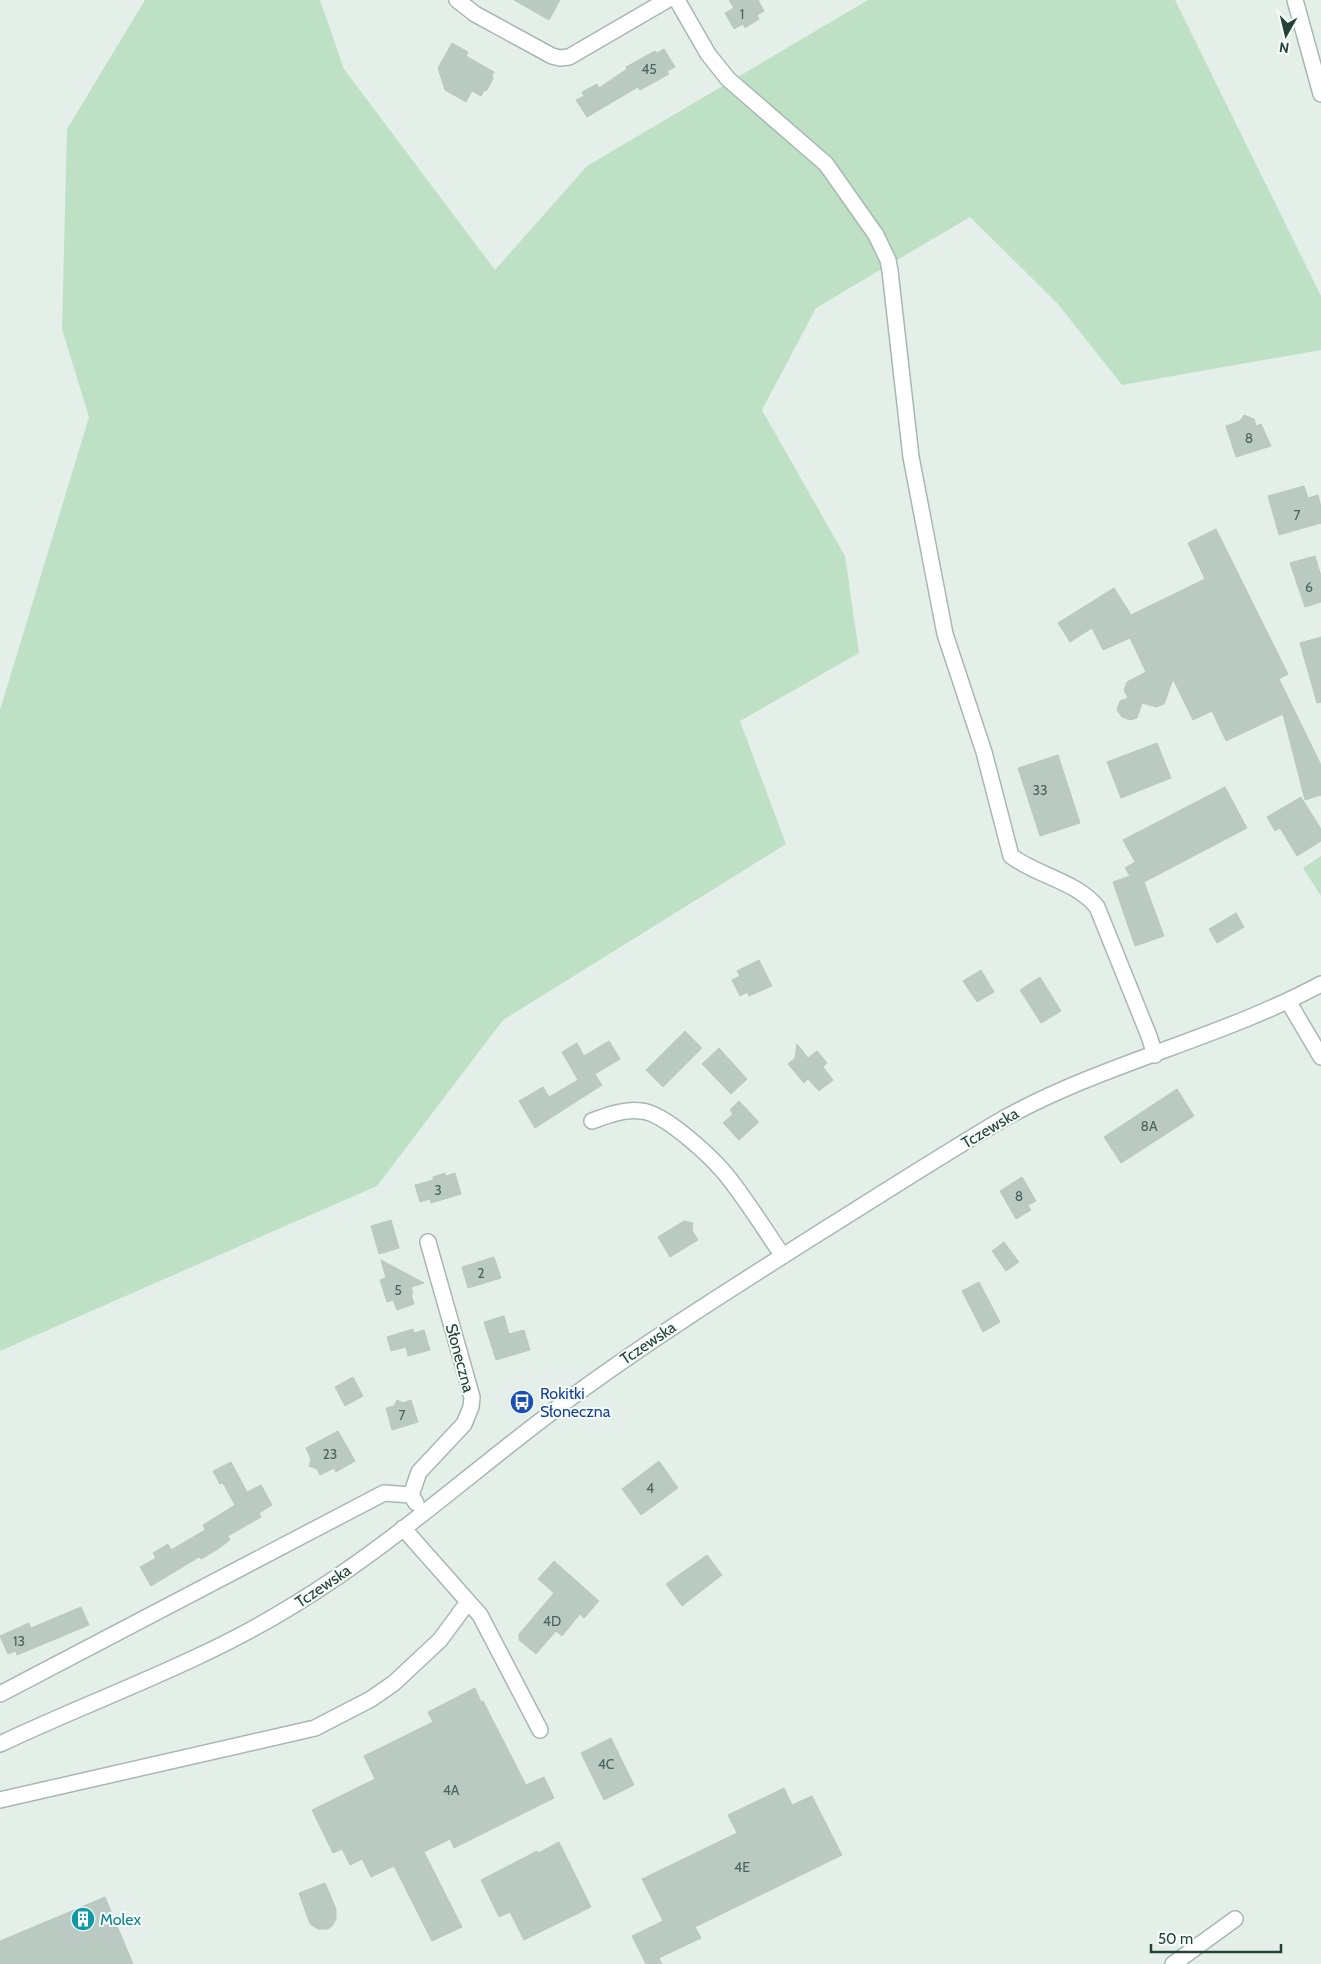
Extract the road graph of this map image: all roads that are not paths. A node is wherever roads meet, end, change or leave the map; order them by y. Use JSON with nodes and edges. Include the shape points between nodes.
{"nodes":[{"id":1,"x":457,"y":0,"type":"edge"},
{"id":2,"x":667,"y":0,"type":"edge"},
{"id":3,"x":677,"y":0,"type":"edge"},
{"id":4,"x":1295,"y":0,"type":"edge"},
{"id":5,"x":1321,"y":94,"type":"edge"},
{"id":6,"x":1321,"y":984,"type":"edge"},
{"id":7,"x":1288,"y":1001,"type":"junction"},
{"id":8,"x":1320,"y":1052,"type":"edge"},
{"id":9,"x":1155,"y":1055,"type":"junction"},
{"id":10,"x":592,"y":1121,"type":"dead end"},
{"id":11,"x":428,"y":1242,"type":"dead end"},
{"id":12,"x":783,"y":1256,"type":"junction"},
{"id":13,"x":411,"y":1495,"type":"junction"},
{"id":14,"x":423,"y":1512,"type":"junction"},
{"id":15,"x":403,"y":1528,"type":"junction"},
{"id":16,"x":468,"y":1602,"type":"junction"},
{"id":17,"x":0,"y":1694,"type":"edge"},
{"id":18,"x":540,"y":1730,"type":"dead end"},
{"id":19,"x":0,"y":1743,"type":"edge"},
{"id":20,"x":0,"y":1800,"type":"edge"},
{"id":21,"x":1235,"y":1919,"type":"dead end"},
{"id":22,"x":1173,"y":1964,"type":"edge"}],
"edges":[{"from":1,"to":2,"type":"street","via":[[475,14],[560,58],[569,57]]},
{"from":3,"to":9,"type":"street","via":[[719,69],[826,164],[883,248],[890,271],[911,457],[945,634],[987,761],[1012,856],[1033,870],[1079,891],[1097,907]]},
{"from":4,"to":5,"type":"street"},
{"from":6,"to":7,"type":"street","name":"Tczewska"},
{"from":7,"to":8,"type":"street"},
{"from":7,"to":9,"type":"street","name":"Tczewska"},
{"from":9,"to":12,"type":"street","name":"Tczewska","via":[[1066,1088],[1024,1108]]},
{"from":10,"to":12,"type":"street","via":[[610,1114],[642,1110],[675,1127],[722,1171]]},
{"from":11,"to":13,"type":"street","name":"Słoneczna","via":[[470,1387],[471,1407],[464,1424],[419,1472]]},
{"from":12,"to":14,"type":"street","name":"Tczewska","via":[[620,1362],[516,1438]]},
{"from":13,"to":14,"type":"street"},
{"from":13,"to":17,"type":"street","via":[[384,1493]]},
{"from":14,"to":15,"type":"street","name":"Tczewska"},
{"from":15,"to":16,"type":"street"},
{"from":15,"to":19,"type":"street","name":"Tczewska","via":[[317,1591],[244,1634]]},
{"from":16,"to":18,"type":"street","via":[[480,1615]]},
{"from":16,"to":20,"type":"street","via":[[440,1640],[394,1683],[315,1728]]},
{"from":21,"to":22,"type":"street"}]}
